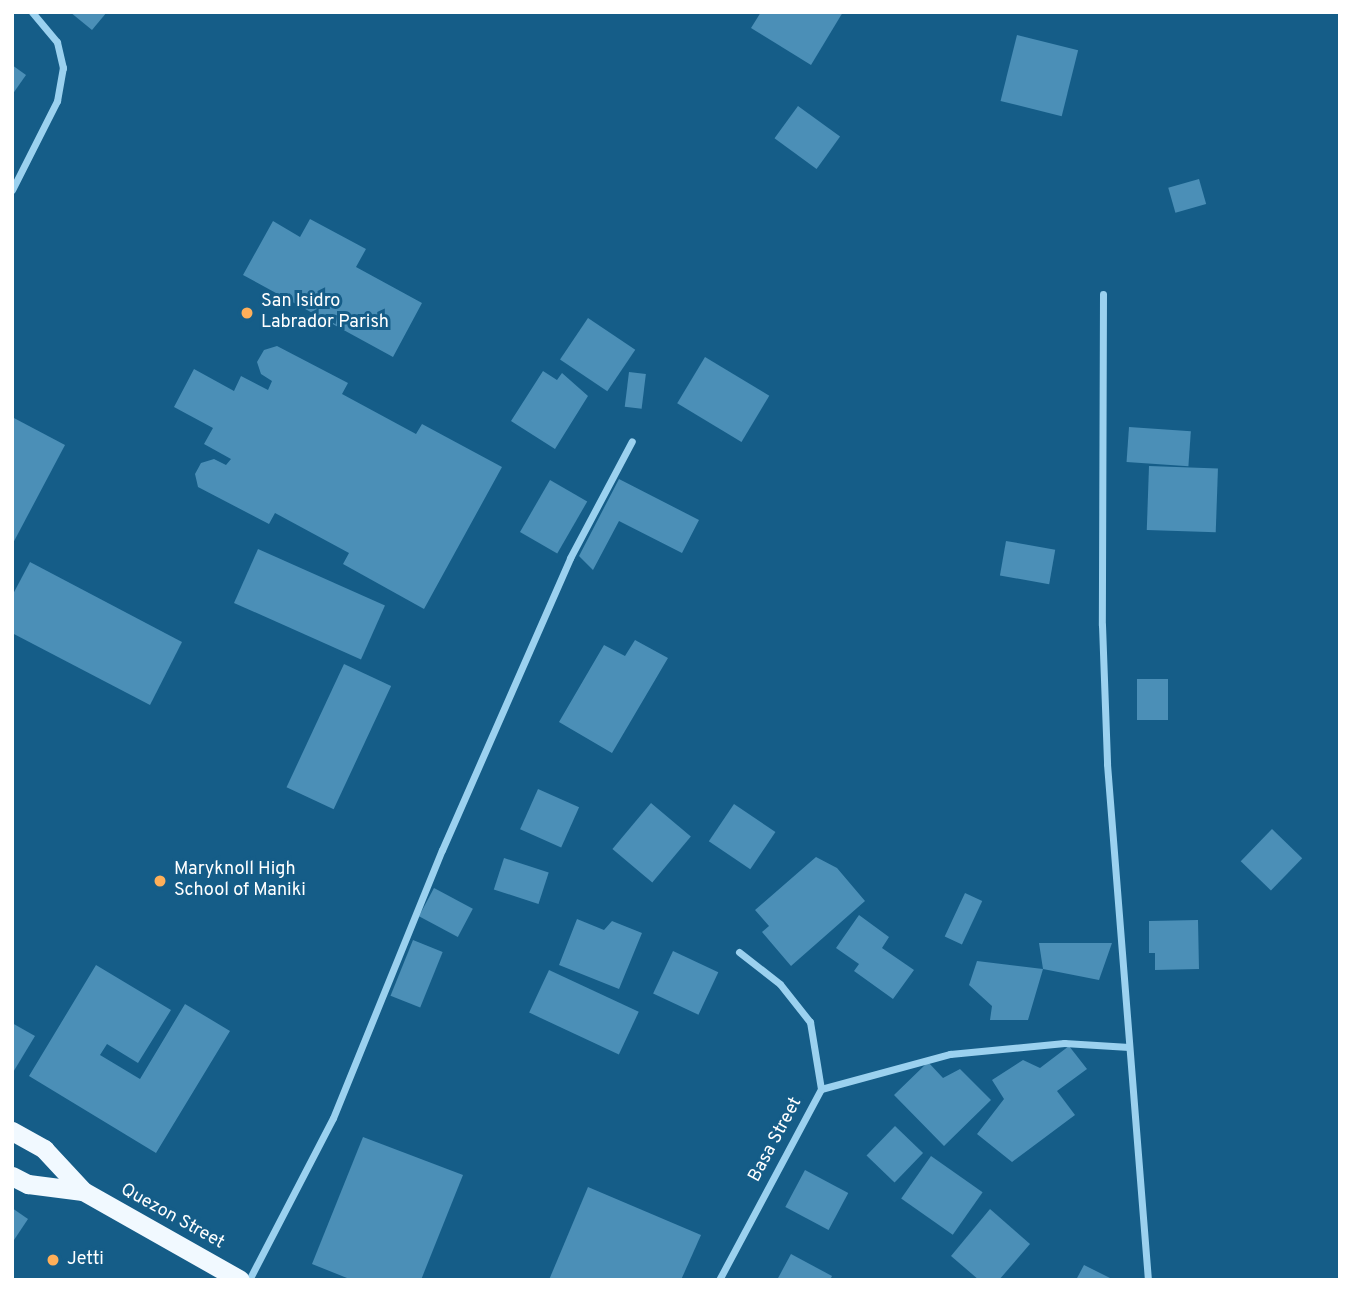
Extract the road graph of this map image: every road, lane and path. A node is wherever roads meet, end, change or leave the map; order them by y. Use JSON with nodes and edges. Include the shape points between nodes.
{"nodes":[{"id":1,"x":32,"y":12,"type":"edge"},
{"id":2,"x":12,"y":190,"type":"edge"},
{"id":3,"x":1103,"y":293,"type":"dead end"},
{"id":4,"x":632,"y":441,"type":"dead end"},
{"id":5,"x":739,"y":953,"type":"dead end"},
{"id":6,"x":1129,"y":1047,"type":"junction"},
{"id":7,"x":821,"y":1089,"type":"junction"},
{"id":8,"x":12,"y":1131,"type":"edge"},
{"id":9,"x":12,"y":1176,"type":"edge"},
{"id":10,"x":83,"y":1191,"type":"junction"},
{"id":11,"x":240,"y":1280,"type":"edge"},
{"id":12,"x":249,"y":1280,"type":"edge"},
{"id":13,"x":719,"y":1280,"type":"edge"},
{"id":14,"x":1148,"y":1280,"type":"edge"}],
"edges":[{"from":1,"to":2,"type":"street","via":[[57,41],[63,68],[57,102]]},
{"from":3,"to":6,"type":"street","via":[[1102,625]]},
{"from":4,"to":12,"type":"street","via":[[565,571],[442,850],[333,1118]]},
{"from":5,"to":7,"type":"street","name":"Basa Street","via":[[780,984],[810,1022]]},
{"from":6,"to":7,"type":"street","via":[[1064,1044],[950,1054]]},
{"from":6,"to":14,"type":"street"},
{"from":7,"to":13,"type":"street","name":"Basa Street"},
{"from":8,"to":10,"type":"highway","name":"Quezon Street","via":[[44,1149]]},
{"from":9,"to":10,"type":"highway","name":"Quezon Street","via":[[28,1184]]},
{"from":10,"to":11,"type":"highway","name":"Quezon Street"}]}
